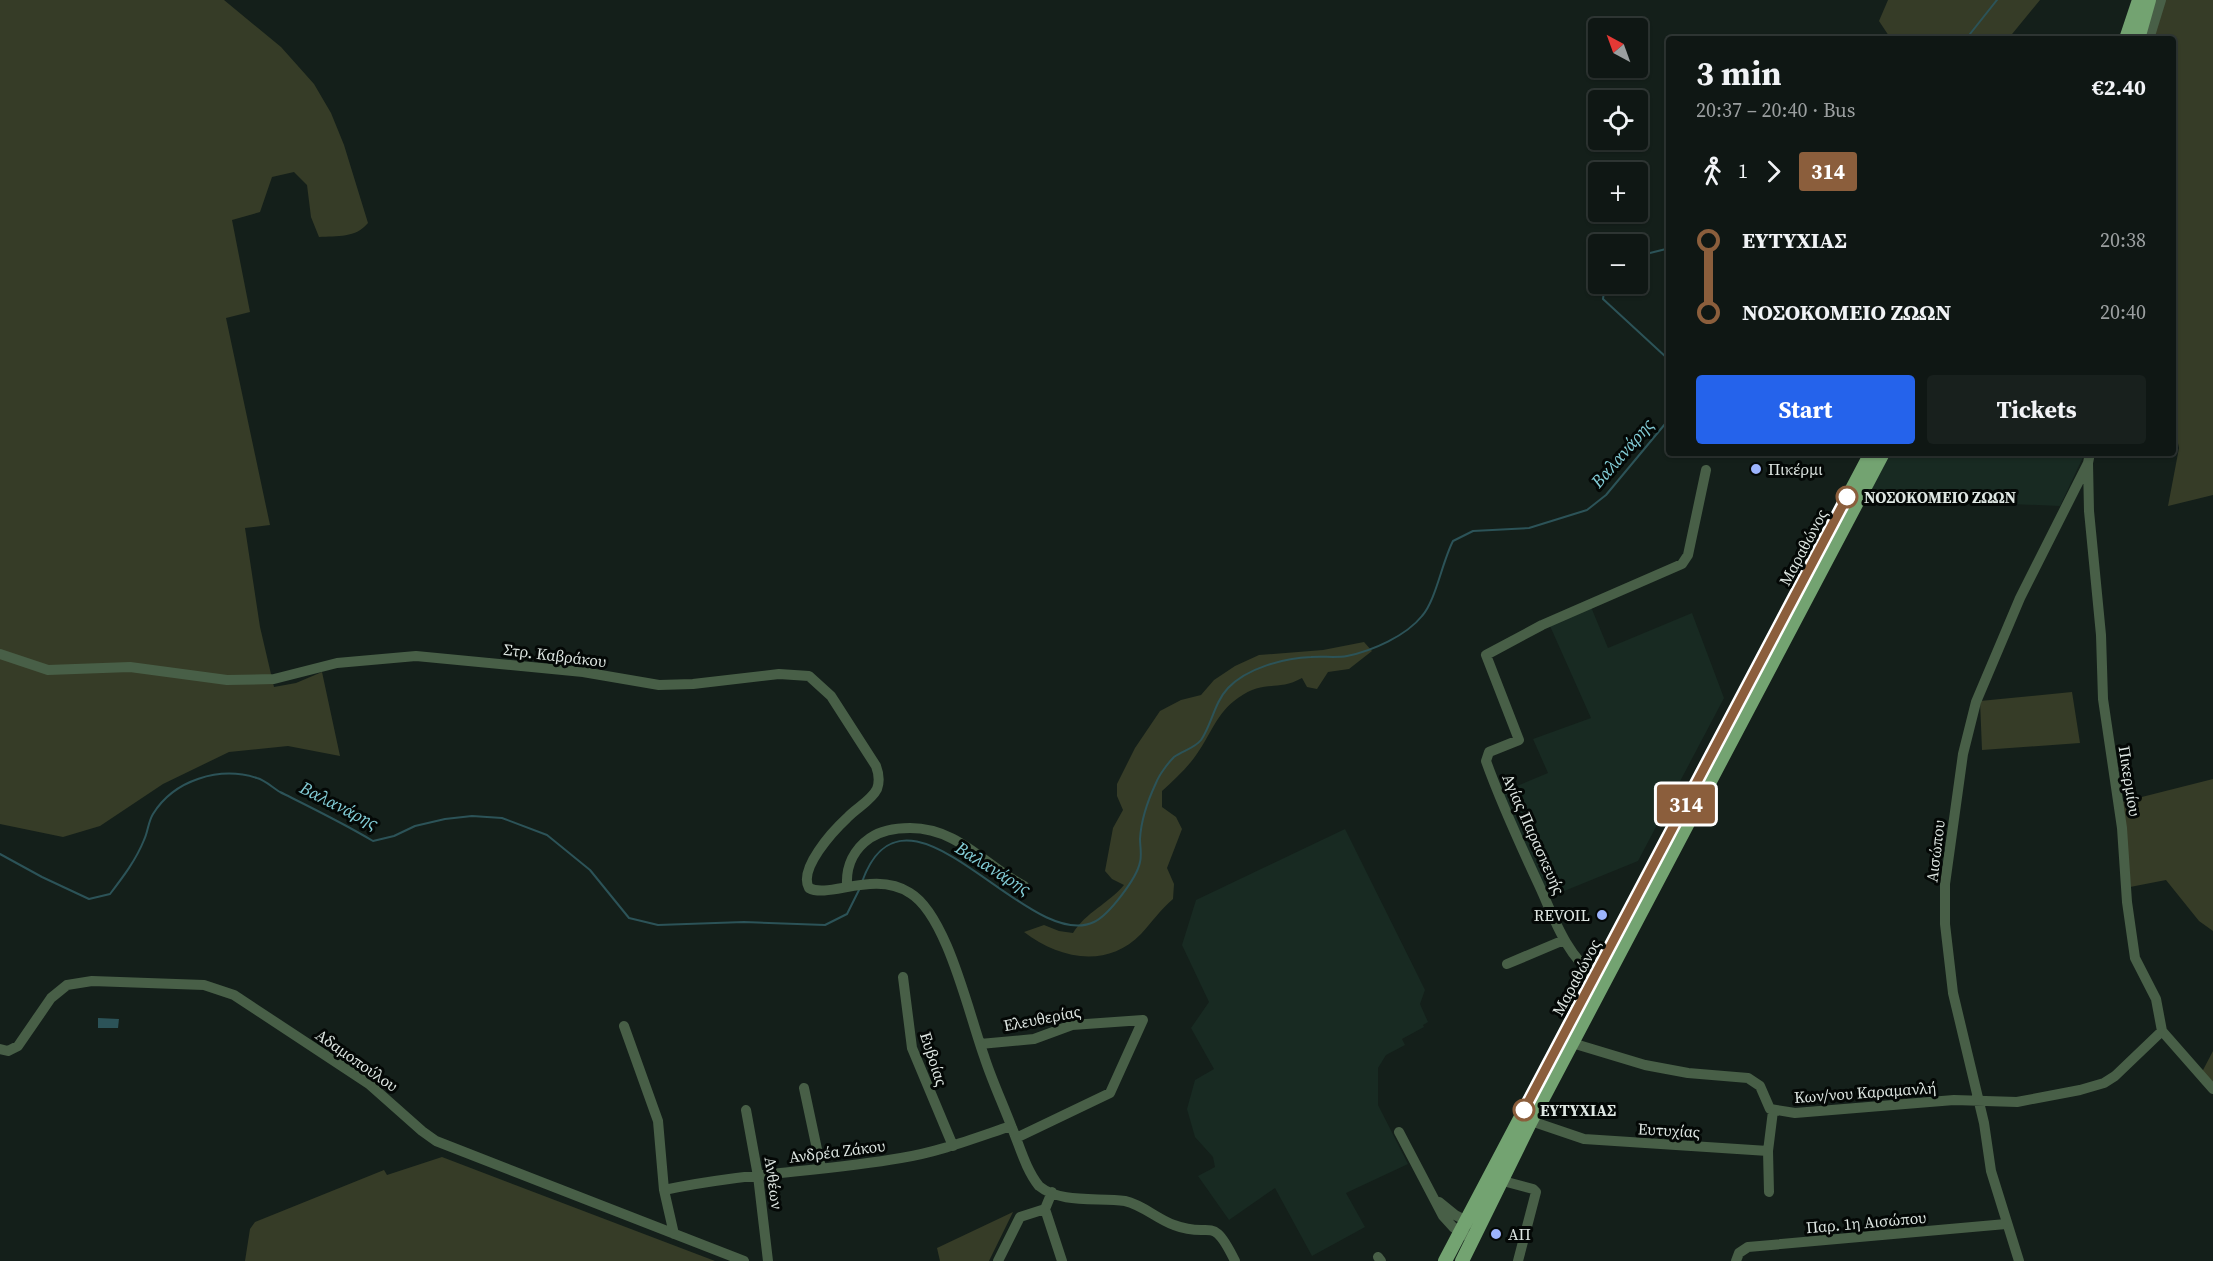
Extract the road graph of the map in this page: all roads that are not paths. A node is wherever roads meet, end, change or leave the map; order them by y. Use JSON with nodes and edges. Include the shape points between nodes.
{"nodes":[{"id":1,"x":2139,"y":0,"type":"edge"},
{"id":2,"x":2149,"y":0,"type":"edge"},
{"id":3,"x":2161,"y":0,"type":"edge"},
{"id":4,"x":2127,"y":36,"type":"edge"},
{"id":5,"x":2139,"y":36,"type":"edge"},
{"id":6,"x":2150,"y":36,"type":"edge"},
{"id":7,"x":1869,"y":456,"type":"edge"},
{"id":8,"x":1881,"y":456,"type":"edge"},
{"id":9,"x":2089,"y":458,"type":"edge"},
{"id":10,"x":1706,"y":470,"type":"dead end"},
{"id":11,"x":0,"y":654,"type":"edge"},
{"id":12,"x":847,"y":885,"type":"junction"},
{"id":13,"x":1024,"y":886,"type":"dead end"},
{"id":14,"x":1564,"y":940,"type":"junction"},
{"id":15,"x":1507,"y":964,"type":"dead end"},
{"id":16,"x":1595,"y":976,"type":"junction"},
{"id":17,"x":903,"y":977,"type":"dead end"},
{"id":18,"x":624,"y":1026,"type":"dead end"},
{"id":19,"x":2162,"y":1031,"type":"junction"},
{"id":20,"x":1572,"y":1043,"type":"junction"},
{"id":21,"x":980,"y":1044,"type":"junction"},
{"id":22,"x":0,"y":1049,"type":"edge"},
{"id":23,"x":804,"y":1088,"type":"dead end"},
{"id":24,"x":2213,"y":1089,"type":"edge"},
{"id":25,"x":1979,"y":1102,"type":"junction"},
{"id":26,"x":746,"y":1110,"type":"dead end"},
{"id":27,"x":1773,"y":1111,"type":"junction"},
{"id":28,"x":1531,"y":1121,"type":"junction"},
{"id":29,"x":1011,"y":1126,"type":"junction"},
{"id":30,"x":1399,"y":1132,"type":"dead end"},
{"id":31,"x":1016,"y":1137,"type":"junction"},
{"id":32,"x":953,"y":1146,"type":"junction"},
{"id":33,"x":1768,"y":1151,"type":"junction"},
{"id":34,"x":821,"y":1168,"type":"junction"},
{"id":35,"x":758,"y":1176,"type":"junction"},
{"id":36,"x":1503,"y":1180,"type":"junction"},
{"id":37,"x":664,"y":1190,"type":"junction"},
{"id":38,"x":1052,"y":1192,"type":"junction"},
{"id":39,"x":1769,"y":1192,"type":"dead end"},
{"id":40,"x":1045,"y":1209,"type":"junction"},
{"id":41,"x":2006,"y":1224,"type":"junction"},
{"id":42,"x":1462,"y":1226,"type":"junction"},
{"id":43,"x":1476,"y":1233,"type":"junction"},
{"id":44,"x":674,"y":1234,"type":"junction"},
{"id":45,"x":1522,"y":1260,"type":"edge"},
{"id":46,"x":744,"y":1261,"type":"edge"},
{"id":47,"x":768,"y":1261,"type":"edge"},
{"id":48,"x":998,"y":1261,"type":"edge"},
{"id":49,"x":1062,"y":1261,"type":"edge"},
{"id":50,"x":1235,"y":1261,"type":"edge"},
{"id":51,"x":1445,"y":1261,"type":"edge"},
{"id":52,"x":1462,"y":1261,"type":"edge"},
{"id":53,"x":1736,"y":1261,"type":"edge"},
{"id":54,"x":2019,"y":1261,"type":"edge"}],
"edges":[{"from":1,"to":4,"type":"main road"},
{"from":2,"to":5,"type":"main road"},
{"from":3,"to":6,"type":"street"},
{"from":7,"to":16,"type":"main road","name":"Μαραθώνος"},
{"from":8,"to":20,"type":"main road","name":"Μαραθώνος"},
{"from":9,"to":19,"type":"street","name":"Πικερμίου","via":[[2103,699],[2122,828],[2127,902],[2135,958],[2156,999]]},
{"from":9,"to":25,"type":"street","name":"Αισώπου","via":[[2020,598],[1976,702],[1963,754],[1945,884],[1945,924],[1953,993]]},
{"from":10,"to":14,"type":"street","name":"Αγίας Παρασκευής","via":[[1688,555],[1682,564],[1487,653],[1486,660],[1519,740],[1489,752],[1486,762],[1504,811]]},
{"from":11,"to":12,"type":"street","name":"Στρ. Καβράκου","via":[[48,670],[130,667],[227,680],[274,679],[337,663],[416,656],[583,672],[659,685],[809,675],[831,696],[878,772],[873,795],[831,835],[814,858],[806,878],[806,885],[812,890]]},
{"from":12,"to":13,"type":"street","via":[[849,865],[863,844],[879,833],[905,828],[943,832]]},
{"from":12,"to":21,"type":"street","via":[[864,883],[904,889],[929,910],[945,943]]},
{"from":14,"to":15,"type":"street"},
{"from":14,"to":16,"type":"street","name":"Αγίας Παρασκευής","via":[[1582,967]]},
{"from":16,"to":42,"type":"main road","name":"Μαραθώνος"},
{"from":17,"to":32,"type":"street","name":"Ευβοίας","via":[[912,1048]]},
{"from":18,"to":37,"type":"street","via":[[658,1121]]},
{"from":19,"to":24,"type":"street"},
{"from":19,"to":25,"type":"street","name":"Κων/νου Καραμανλή","via":[[2104,1083],[2041,1098]]},
{"from":20,"to":27,"type":"street","name":"Κων/νου Καραμανλή","via":[[1645,1065],[1748,1078],[1760,1086]]},
{"from":20,"to":28,"type":"main road","name":"Μαραθώνος"},
{"from":21,"to":29,"type":"street"},
{"from":21,"to":31,"type":"street","name":"Ελευθερίας","via":[[1034,1039],[1071,1025],[1143,1020],[1110,1093]]},
{"from":22,"to":44,"type":"street","name":"Αδαμοπούλου","via":[[8,1051],[18,1046],[55,993],[75,983],[219,987],[369,1084],[436,1141]]},
{"from":23,"to":34,"type":"street"},
{"from":25,"to":27,"type":"street","name":"Κων/νου Καραμανλή","via":[[1954,1100],[1795,1113]]},
{"from":25,"to":41,"type":"street","name":"Αισώπου","via":[[1991,1171]]},
{"from":26,"to":35,"type":"street","name":"Ανθέων"},
{"from":27,"to":33,"type":"street"},
{"from":28,"to":33,"type":"street","name":"Ευτυχίας","via":[[1584,1139]]},
{"from":28,"to":36,"type":"main road","name":"Μαραθώνος"},
{"from":29,"to":31,"type":"street"},
{"from":29,"to":32,"type":"street","name":"Ανδρέα Ζάκου"},
{"from":30,"to":42,"type":"street","via":[[1433,1195]]},
{"from":31,"to":38,"type":"street","via":[[1036,1182]]},
{"from":32,"to":34,"type":"street","name":"Ανδρέα Ζάκου","via":[[904,1158]]},
{"from":33,"to":39,"type":"street"},
{"from":34,"to":35,"type":"street","name":"Ανδρέα Ζάκου"},
{"from":35,"to":37,"type":"street","name":"Ανδρέα Ζάκου"},
{"from":35,"to":47,"type":"street","name":"Ανθέων"},
{"from":36,"to":43,"type":"main road","name":"Μαραθώνος"},
{"from":36,"to":45,"type":"street","via":[[1536,1192]]},
{"from":37,"to":44,"type":"street"},
{"from":38,"to":40,"type":"street"},
{"from":38,"to":50,"type":"street","via":[[1124,1201],[1174,1226],[1214,1230]]},
{"from":40,"to":48,"type":"street","via":[[1020,1217]]},
{"from":40,"to":49,"type":"street"},
{"from":41,"to":53,"type":"street","name":"Παρ. 1η Αισώπου","via":[[1748,1248],[1739,1253]]},
{"from":41,"to":54,"type":"street","name":"Αισώπου"},
{"from":42,"to":43,"type":"street"},
{"from":42,"to":51,"type":"main road","name":"Μαραθώνος"},
{"from":43,"to":52,"type":"main road","name":"Μαραθώνος"},
{"from":44,"to":46,"type":"street","name":"Αδαμοπούλου"}]}
